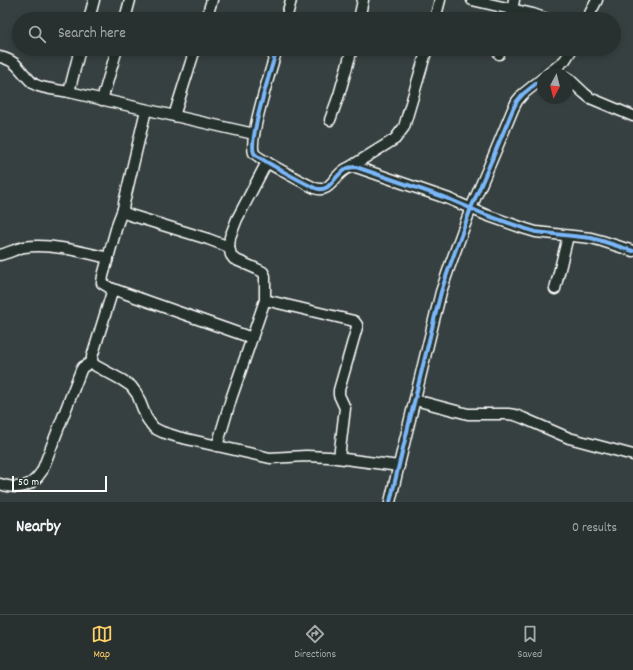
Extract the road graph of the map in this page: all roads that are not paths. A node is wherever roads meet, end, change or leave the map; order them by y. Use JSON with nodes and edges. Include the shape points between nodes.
{"nodes":[{"id":1,"x":94,"y":0,"type":"edge"},
{"id":2,"x":130,"y":0,"type":"edge"},
{"id":3,"x":212,"y":0,"type":"edge"},
{"id":4,"x":291,"y":0,"type":"edge"},
{"id":5,"x":363,"y":0,"type":"edge"},
{"id":6,"x":440,"y":0,"type":"edge"},
{"id":7,"x":472,"y":0,"type":"edge"},
{"id":8,"x":597,"y":0,"type":"edge"},
{"id":9,"x":512,"y":9,"type":"edge"},
{"id":10,"x":91,"y":12,"type":"edge"},
{"id":11,"x":127,"y":12,"type":"edge"},
{"id":12,"x":208,"y":12,"type":"edge"},
{"id":13,"x":288,"y":12,"type":"edge"},
{"id":14,"x":360,"y":12,"type":"edge"},
{"id":15,"x":437,"y":12,"type":"edge"},
{"id":16,"x":525,"y":12,"type":"edge"},
{"id":17,"x":591,"y":12,"type":"edge"},
{"id":18,"x":78,"y":56,"type":"edge"},
{"id":19,"x":115,"y":56,"type":"edge"},
{"id":20,"x":193,"y":56,"type":"edge"},
{"id":21,"x":276,"y":56,"type":"edge"},
{"id":22,"x":350,"y":56,"type":"edge"},
{"id":23,"x":425,"y":56,"type":"edge"},
{"id":24,"x":568,"y":56,"type":"edge"},
{"id":25,"x":0,"y":57,"type":"edge"},
{"id":26,"x":559,"y":68,"type":"edge"},
{"id":27,"x":537,"y":83,"type":"edge"},
{"id":28,"x":573,"y":83,"type":"edge"},
{"id":29,"x":69,"y":92,"type":"junction"},
{"id":30,"x":102,"y":100,"type":"junction"},
{"id":31,"x":146,"y":110,"type":"junction"},
{"id":32,"x":174,"y":116,"type":"junction"},
{"id":33,"x":633,"y":116,"type":"edge"},
{"id":34,"x":330,"y":120,"type":"dead end"},
{"id":35,"x":254,"y":134,"type":"junction"},
{"id":36,"x":267,"y":162,"type":"junction"},
{"id":37,"x":350,"y":168,"type":"junction"},
{"id":38,"x":471,"y":208,"type":"junction"},
{"id":39,"x":123,"y":209,"type":"junction"},
{"id":40,"x":568,"y":236,"type":"junction"},
{"id":41,"x":229,"y":246,"type":"junction"},
{"id":42,"x":633,"y":251,"type":"edge"},
{"id":43,"x":0,"y":255,"type":"edge"},
{"id":44,"x":108,"y":258,"type":"junction"},
{"id":45,"x":113,"y":289,"type":"junction"},
{"id":46,"x":555,"y":290,"type":"dead end"},
{"id":47,"x":265,"y":300,"type":"junction"},
{"id":48,"x":252,"y":338,"type":"junction"},
{"id":49,"x":92,"y":362,"type":"junction"},
{"id":50,"x":415,"y":400,"type":"junction"},
{"id":51,"x":217,"y":446,"type":"junction"},
{"id":52,"x":632,"y":453,"type":"edge"},
{"id":53,"x":339,"y":458,"type":"junction"},
{"id":54,"x":399,"y":466,"type":"junction"},
{"id":55,"x":0,"y":484,"type":"edge"},
{"id":56,"x":390,"y":502,"type":"edge"}],
"edges":[{"from":1,"to":10,"type":"street"},
{"from":2,"to":11,"type":"street"},
{"from":3,"to":12,"type":"street"},
{"from":4,"to":13,"type":"street"},
{"from":5,"to":14,"type":"street"},
{"from":6,"to":15,"type":"street"},
{"from":7,"to":9,"type":"street"},
{"from":8,"to":17,"type":"street"},
{"from":9,"to":16,"type":"street"},
{"from":18,"to":29,"type":"street"},
{"from":19,"to":30,"type":"street"},
{"from":20,"to":32,"type":"street"},
{"from":21,"to":35,"type":"street"},
{"from":22,"to":34,"type":"street"},
{"from":23,"to":37,"type":"street","via":[[404,127],[395,139]]},
{"from":24,"to":26,"type":"street"},
{"from":25,"to":29,"type":"street","via":[[14,62],[34,84]]},
{"from":27,"to":38,"type":"street","via":[[517,101]]},
{"from":28,"to":33,"type":"street","via":[[590,98]]},
{"from":29,"to":30,"type":"street"},
{"from":30,"to":31,"type":"street"},
{"from":31,"to":32,"type":"street"},
{"from":31,"to":39,"type":"street"},
{"from":32,"to":35,"type":"street"},
{"from":35,"to":36,"type":"street","via":[[254,153]]},
{"from":36,"to":37,"type":"street","via":[[319,190],[324,189],[343,171]]},
{"from":36,"to":41,"type":"street","via":[[237,219]]},
{"from":37,"to":38,"type":"street","via":[[381,176]]},
{"from":38,"to":40,"type":"street","via":[[536,232]]},
{"from":38,"to":50,"type":"street","via":[[441,292]]},
{"from":39,"to":41,"type":"street","via":[[124,213]]},
{"from":39,"to":44,"type":"street"},
{"from":40,"to":42,"type":"street","via":[[602,241]]},
{"from":40,"to":46,"type":"street"},
{"from":41,"to":47,"type":"street","via":[[234,259],[263,272]]},
{"from":43,"to":44,"type":"street","via":[[24,247],[45,246]]},
{"from":44,"to":45,"type":"street","via":[[102,284]]},
{"from":45,"to":48,"type":"street"},
{"from":45,"to":49,"type":"street"},
{"from":47,"to":48,"type":"street"},
{"from":47,"to":53,"type":"street","via":[[356,322],[357,327],[339,390],[345,408]]},
{"from":48,"to":51,"type":"street"},
{"from":49,"to":51,"type":"street","via":[[131,386],[154,428],[178,437]]},
{"from":49,"to":55,"type":"street","via":[[81,370],[37,478],[21,487]]},
{"from":50,"to":52,"type":"street","via":[[468,414],[515,415],[570,438]]},
{"from":50,"to":54,"type":"street"},
{"from":51,"to":53,"type":"street","via":[[270,458]]},
{"from":53,"to":54,"type":"street"},
{"from":54,"to":56,"type":"street"}]}
